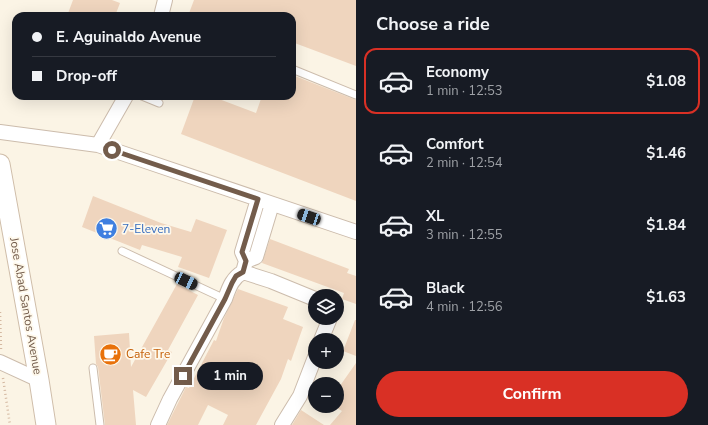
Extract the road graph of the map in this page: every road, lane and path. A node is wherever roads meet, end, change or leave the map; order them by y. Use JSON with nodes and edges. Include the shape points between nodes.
{"nodes":[{"id":1,"x":165,"y":0,"type":"edge"},
{"id":2,"x":162,"y":12,"type":"edge"},
{"id":3,"x":296,"y":72,"type":"edge"},
{"id":4,"x":356,"y":95,"type":"edge"},
{"id":5,"x":124,"y":100,"type":"edge"},
{"id":6,"x":152,"y":100,"type":"edge"},
{"id":7,"x":159,"y":103,"type":"dead end"},
{"id":8,"x":0,"y":132,"type":"edge"},
{"id":9,"x":98,"y":145,"type":"junction"},
{"id":10,"x":0,"y":164,"type":"edge"},
{"id":11,"x":258,"y":199,"type":"junction"},
{"id":12,"x":272,"y":204,"type":"junction"},
{"id":13,"x":356,"y":232,"type":"edge"},
{"id":14,"x":122,"y":251,"type":"dead end"},
{"id":15,"x":244,"y":267,"type":"junction"},
{"id":16,"x":308,"y":296,"type":"edge"},
{"id":17,"x":225,"y":299,"type":"junction"},
{"id":18,"x":0,"y":362,"type":"edge"},
{"id":19,"x":93,"y":368,"type":"dead end"},
{"id":20,"x":310,"y":369,"type":"edge"},
{"id":21,"x":39,"y":380,"type":"junction"},
{"id":22,"x":46,"y":425,"type":"edge"},
{"id":23,"x":100,"y":425,"type":"edge"},
{"id":24,"x":158,"y":425,"type":"edge"},
{"id":25,"x":282,"y":425,"type":"edge"}],
"edges":[{"from":1,"to":2,"type":"street"},
{"from":3,"to":4,"type":"lane"},
{"from":5,"to":9,"type":"street"},
{"from":6,"to":7,"type":"lane"},
{"from":8,"to":9,"type":"street"},
{"from":9,"to":11,"type":"street"},
{"from":10,"to":21,"type":"main road","name":"Jose Abad Santos Avenue"},
{"from":11,"to":12,"type":"street"},
{"from":11,"to":15,"type":"street","via":[[242,252]]},
{"from":12,"to":13,"type":"street"},
{"from":12,"to":15,"type":"street","via":[[256,257]]},
{"from":14,"to":17,"type":"lane"},
{"from":15,"to":16,"type":"street"},
{"from":15,"to":17,"type":"street","via":[[234,279]]},
{"from":17,"to":24,"type":"street"},
{"from":18,"to":21,"type":"street"},
{"from":19,"to":23,"type":"lane"},
{"from":20,"to":25,"type":"street","via":[[300,396]]},
{"from":21,"to":22,"type":"main road","name":"Jose Abad Santos Avenue"}]}
